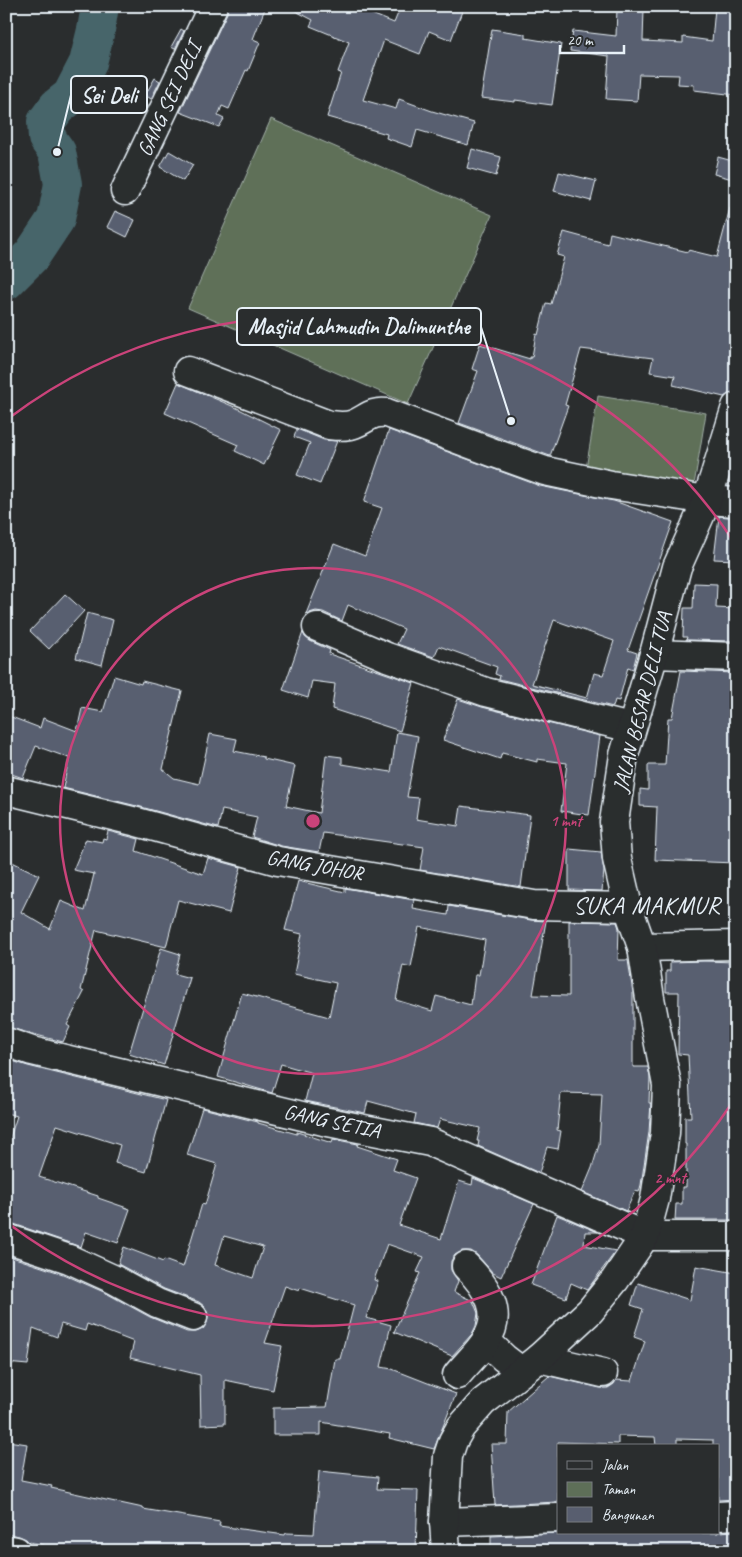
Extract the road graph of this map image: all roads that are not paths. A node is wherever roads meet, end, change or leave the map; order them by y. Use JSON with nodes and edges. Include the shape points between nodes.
{"nodes":[{"id":1,"x":213,"y":6,"type":"edge"},
{"id":2,"x":125,"y":192,"type":"dead end"},
{"id":3,"x":188,"y":371,"type":"dead end"},
{"id":4,"x":736,"y":406,"type":"edge"},
{"id":5,"x":707,"y":500,"type":"junction"},
{"id":6,"x":736,"y":502,"type":"edge"},
{"id":7,"x":317,"y":627,"type":"dead end"},
{"id":8,"x":654,"y":654,"type":"junction"},
{"id":9,"x":736,"y":657,"type":"edge"},
{"id":10,"x":631,"y":728,"type":"junction"},
{"id":11,"x":6,"y":790,"type":"edge"},
{"id":12,"x":628,"y":907,"type":"junction"},
{"id":13,"x":736,"y":945,"type":"edge"},
{"id":14,"x":642,"y":947,"type":"junction"},
{"id":15,"x":6,"y":1042,"type":"edge"},
{"id":16,"x":645,"y":1236,"type":"junction"},
{"id":17,"x":736,"y":1236,"type":"edge"},
{"id":18,"x":6,"y":1238,"type":"edge"},
{"id":19,"x":466,"y":1266,"type":"dead end"},
{"id":20,"x":193,"y":1317,"type":"dead end"},
{"id":21,"x":486,"y":1341,"type":"junction"},
{"id":22,"x":530,"y":1364,"type":"junction"},
{"id":23,"x":603,"y":1373,"type":"dead end"},
{"id":24,"x":457,"y":1375,"type":"dead end"},
{"id":25,"x":720,"y":1516,"type":"edge"},
{"id":26,"x":736,"y":1516,"type":"edge"},
{"id":27,"x":557,"y":1518,"type":"edge"},
{"id":28,"x":444,"y":1522,"type":"junction"},
{"id":29,"x":6,"y":1549,"type":"edge"},
{"id":30,"x":16,"y":1551,"type":"edge"},
{"id":31,"x":446,"y":1551,"type":"edge"}],
"edges":[{"from":1,"to":2,"type":"street","name":"GANG SEI DELI"},
{"from":3,"to":5,"type":"street","via":[[329,426],[352,425],[373,413],[387,412],[545,470],[611,485]]},
{"from":4,"to":5,"type":"street","name":"JALAN BESAR DELI TUA"},
{"from":5,"to":6,"type":"street"},
{"from":5,"to":8,"type":"street","name":"JALAN BESAR DELI TUA","via":[[677,566]]},
{"from":7,"to":10,"type":"street","via":[[387,657],[486,692]]},
{"from":8,"to":9,"type":"street"},
{"from":8,"to":10,"type":"street","name":"JALAN BESAR DELI TUA"},
{"from":10,"to":12,"type":"street","name":"JALAN BESAR DELI TUA","via":[[614,822],[617,859]]},
{"from":11,"to":12,"type":"street","name":"GANG JOHOR","via":[[278,861],[534,905]]},
{"from":12,"to":14,"type":"street","name":"JALAN BESAR DELI TUA"},
{"from":13,"to":14,"type":"street"},
{"from":14,"to":16,"type":"street","name":"JALAN BESAR DELI TUA","via":[[667,1085],[660,1171]]},
{"from":15,"to":16,"type":"street","name":"GANG SETIA","via":[[313,1118],[430,1142]]},
{"from":16,"to":17,"type":"street"},
{"from":16,"to":22,"type":"street","name":"JALAN BESAR DELI TUA","via":[[590,1311]]},
{"from":18,"to":20,"type":"street","via":[[69,1259],[157,1303]]},
{"from":19,"to":21,"type":"street","via":[[487,1290],[492,1306],[494,1317]]},
{"from":21,"to":22,"type":"street","via":[[504,1358]]},
{"from":21,"to":24,"type":"street"},
{"from":22,"to":23,"type":"street"},
{"from":22,"to":28,"type":"street","name":"JALAN BESAR DELI TUA","via":[[473,1411],[452,1441],[448,1456]]},
{"from":25,"to":26,"type":"street"},
{"from":27,"to":28,"type":"street"},
{"from":28,"to":31,"type":"street","name":"JALAN BESAR DELI TUA"},
{"from":29,"to":30,"type":"street"}]}
